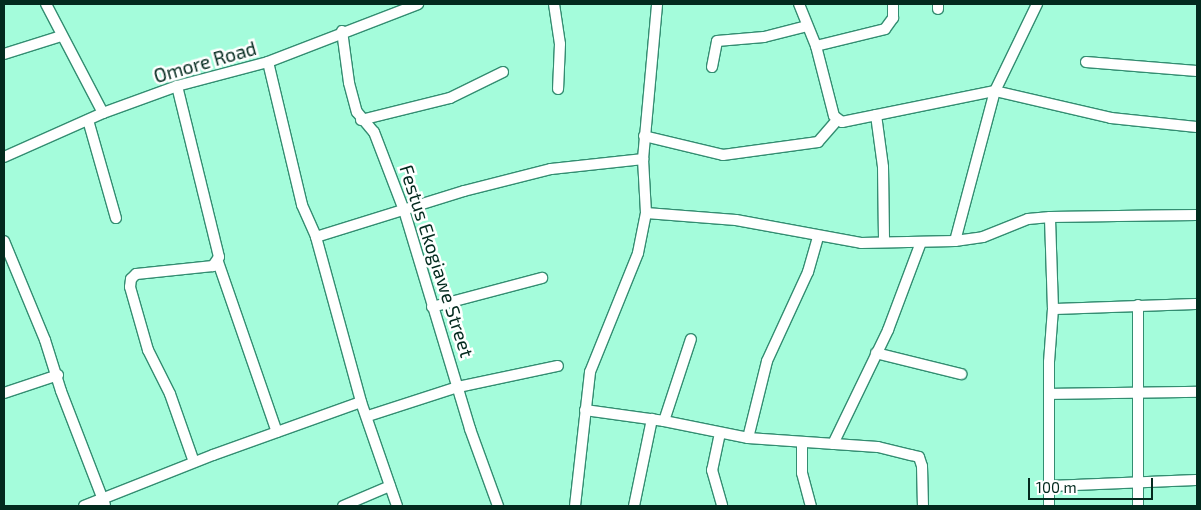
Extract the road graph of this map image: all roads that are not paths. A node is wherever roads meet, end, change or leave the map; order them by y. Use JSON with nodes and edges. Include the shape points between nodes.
{"nodes":[{"id":1,"x":46,"y":4,"type":"edge"},
{"id":2,"x":418,"y":4,"type":"edge"},
{"id":3,"x":554,"y":4,"type":"edge"},
{"id":4,"x":657,"y":4,"type":"edge"},
{"id":5,"x":799,"y":4,"type":"edge"},
{"id":6,"x":893,"y":4,"type":"edge"},
{"id":7,"x":1037,"y":4,"type":"edge"},
{"id":8,"x":402,"y":7,"type":"edge"},
{"id":9,"x":807,"y":26,"type":"junction"},
{"id":10,"x":342,"y":30,"type":"junction"},
{"id":11,"x":61,"y":36,"type":"junction"},
{"id":12,"x":816,"y":46,"type":"junction"},
{"id":13,"x":4,"y":54,"type":"edge"},
{"id":14,"x":268,"y":62,"type":"junction"},
{"id":15,"x":1086,"y":62,"type":"dead end"},
{"id":16,"x":712,"y":67,"type":"dead end"},
{"id":17,"x":1197,"y":71,"type":"edge"},
{"id":18,"x":503,"y":72,"type":"dead end"},
{"id":19,"x":178,"y":86,"type":"junction"},
{"id":20,"x":558,"y":89,"type":"dead end"},
{"id":21,"x":994,"y":91,"type":"junction"},
{"id":22,"x":103,"y":113,"type":"junction"},
{"id":23,"x":876,"y":115,"type":"junction"},
{"id":24,"x":88,"y":120,"type":"junction"},
{"id":25,"x":361,"y":120,"type":"junction"},
{"id":26,"x":837,"y":120,"type":"junction"},
{"id":27,"x":1197,"y":127,"type":"edge"},
{"id":28,"x":644,"y":136,"type":"junction"},
{"id":29,"x":4,"y":157,"type":"edge"},
{"id":30,"x":643,"y":159,"type":"junction"},
{"id":31,"x":404,"y":210,"type":"junction"},
{"id":32,"x":646,"y":213,"type":"junction"},
{"id":33,"x":1197,"y":215,"type":"edge"},
{"id":34,"x":1050,"y":217,"type":"junction"},
{"id":35,"x":116,"y":218,"type":"dead end"},
{"id":36,"x":818,"y":236,"type":"junction"},
{"id":37,"x":316,"y":237,"type":"junction"},
{"id":38,"x":4,"y":241,"type":"edge"},
{"id":39,"x":955,"y":241,"type":"junction"},
{"id":40,"x":884,"y":242,"type":"junction"},
{"id":41,"x":921,"y":242,"type":"junction"},
{"id":42,"x":7,"y":255,"type":"edge"},
{"id":43,"x":218,"y":262,"type":"junction"},
{"id":44,"x":542,"y":278,"type":"dead end"},
{"id":45,"x":1197,"y":304,"type":"edge"},
{"id":46,"x":1138,"y":305,"type":"junction"},
{"id":47,"x":432,"y":307,"type":"junction"},
{"id":48,"x":1053,"y":310,"type":"junction"},
{"id":49,"x":691,"y":339,"type":"dead end"},
{"id":50,"x":876,"y":353,"type":"junction"},
{"id":51,"x":558,"y":366,"type":"dead end"},
{"id":52,"x":961,"y":374,"type":"dead end"},
{"id":53,"x":58,"y":375,"type":"junction"},
{"id":54,"x":458,"y":387,"type":"junction"},
{"id":55,"x":1197,"y":392,"type":"edge"},
{"id":56,"x":4,"y":393,"type":"edge"},
{"id":57,"x":1139,"y":393,"type":"junction"},
{"id":58,"x":1049,"y":394,"type":"junction"},
{"id":59,"x":361,"y":402,"type":"junction"},
{"id":60,"x":585,"y":410,"type":"junction"},
{"id":61,"x":368,"y":416,"type":"junction"},
{"id":62,"x":652,"y":419,"type":"junction"},
{"id":63,"x":664,"y":420,"type":"junction"},
{"id":64,"x":277,"y":432,"type":"junction"},
{"id":65,"x":720,"y":433,"type":"junction"},
{"id":66,"x":748,"y":438,"type":"junction"},
{"id":67,"x":802,"y":442,"type":"junction"},
{"id":68,"x":833,"y":444,"type":"junction"},
{"id":69,"x":194,"y":462,"type":"junction"},
{"id":70,"x":1197,"y":480,"type":"edge"},
{"id":71,"x":1138,"y":482,"type":"junction"},
{"id":72,"x":390,"y":486,"type":"junction"},
{"id":73,"x":1049,"y":486,"type":"junction"},
{"id":74,"x":105,"y":503,"type":"edge"},
{"id":75,"x":84,"y":506,"type":"edge"},
{"id":76,"x":343,"y":506,"type":"edge"},
{"id":77,"x":397,"y":506,"type":"edge"},
{"id":78,"x":498,"y":506,"type":"edge"},
{"id":79,"x":575,"y":506,"type":"edge"},
{"id":80,"x":634,"y":506,"type":"edge"},
{"id":81,"x":722,"y":506,"type":"edge"},
{"id":82,"x":811,"y":506,"type":"edge"},
{"id":83,"x":923,"y":506,"type":"edge"},
{"id":84,"x":1049,"y":506,"type":"edge"},
{"id":85,"x":1138,"y":506,"type":"edge"}],
"edges":[{"from":1,"to":11,"type":"street"},
{"from":2,"to":8,"type":"street","name":"Omore Road"},
{"from":3,"to":20,"type":"street","via":[[560,44]]},
{"from":4,"to":28,"type":"street"},
{"from":5,"to":9,"type":"street"},
{"from":6,"to":12,"type":"street","via":[[892,18],[885,29]]},
{"from":7,"to":21,"type":"street"},
{"from":8,"to":10,"type":"street","name":"Omore Road"},
{"from":9,"to":12,"type":"street"},
{"from":9,"to":16,"type":"street","via":[[764,37],[717,41]]},
{"from":10,"to":14,"type":"street","name":"Omore Road"},
{"from":10,"to":25,"type":"street","name":"Festus Ekogiawe Street","via":[[349,82]]},
{"from":11,"to":13,"type":"street"},
{"from":11,"to":22,"type":"street"},
{"from":12,"to":26,"type":"street","via":[[829,102]]},
{"from":14,"to":19,"type":"street","name":"Omore Road"},
{"from":14,"to":37,"type":"street","via":[[302,205]]},
{"from":15,"to":17,"type":"street"},
{"from":18,"to":25,"type":"street","via":[[450,98]]},
{"from":19,"to":22,"type":"street","name":"Omore Road"},
{"from":19,"to":43,"type":"street","via":[[213,222]]},
{"from":21,"to":23,"type":"street"},
{"from":21,"to":27,"type":"street","via":[[1111,118]]},
{"from":21,"to":39,"type":"street"},
{"from":22,"to":24,"type":"street","name":"Omore Road"},
{"from":23,"to":26,"type":"street"},
{"from":23,"to":40,"type":"street","via":[[884,167]]},
{"from":24,"to":29,"type":"street","name":"Omore Road"},
{"from":24,"to":35,"type":"street"},
{"from":25,"to":31,"type":"street","name":"Festus Ekogiawe Street","via":[[374,132]]},
{"from":26,"to":28,"type":"street","via":[[818,142],[723,155]]},
{"from":28,"to":30,"type":"street"},
{"from":30,"to":31,"type":"street","via":[[551,169]]},
{"from":30,"to":32,"type":"street"},
{"from":31,"to":37,"type":"street"},
{"from":31,"to":47,"type":"street","name":"Festus Ekogiawe Street"},
{"from":32,"to":36,"type":"street","via":[[736,220]]},
{"from":32,"to":60,"type":"street","via":[[638,253],[590,372]]},
{"from":33,"to":34,"type":"street"},
{"from":34,"to":39,"type":"street","via":[[1028,220],[983,237]]},
{"from":34,"to":48,"type":"street"},
{"from":36,"to":40,"type":"street","via":[[860,243]]},
{"from":36,"to":66,"type":"street","via":[[808,272],[767,361]]},
{"from":37,"to":59,"type":"street"},
{"from":38,"to":42,"type":"street"},
{"from":39,"to":41,"type":"street"},
{"from":40,"to":41,"type":"street"},
{"from":41,"to":50,"type":"street"},
{"from":42,"to":53,"type":"street"},
{"from":43,"to":64,"type":"street"},
{"from":43,"to":69,"type":"street","via":[[213,266],[136,274],[130,279],[148,350],[170,394]]},
{"from":44,"to":47,"type":"street"},
{"from":45,"to":46,"type":"street"},
{"from":46,"to":48,"type":"street"},
{"from":46,"to":57,"type":"street"},
{"from":47,"to":54,"type":"street","name":"Festus Ekogiawe Street"},
{"from":48,"to":58,"type":"street"},
{"from":49,"to":63,"type":"street"},
{"from":50,"to":52,"type":"street"},
{"from":50,"to":68,"type":"street"},
{"from":51,"to":54,"type":"street"},
{"from":53,"to":56,"type":"street"},
{"from":53,"to":74,"type":"street","via":[[61,391]]},
{"from":54,"to":61,"type":"street"},
{"from":54,"to":78,"type":"street","name":"Festus Ekogiawe Street"},
{"from":55,"to":57,"type":"street"},
{"from":57,"to":58,"type":"street"},
{"from":57,"to":71,"type":"street"},
{"from":58,"to":73,"type":"street"},
{"from":59,"to":61,"type":"street"},
{"from":59,"to":64,"type":"street"},
{"from":60,"to":62,"type":"street"},
{"from":60,"to":79,"type":"street"},
{"from":61,"to":72,"type":"street"},
{"from":62,"to":63,"type":"street"},
{"from":62,"to":80,"type":"street"},
{"from":63,"to":65,"type":"street"},
{"from":64,"to":69,"type":"street"},
{"from":65,"to":66,"type":"street"},
{"from":65,"to":81,"type":"street","via":[[712,470]]},
{"from":66,"to":67,"type":"street"},
{"from":67,"to":68,"type":"street"},
{"from":67,"to":82,"type":"street","via":[[802,473]]},
{"from":68,"to":83,"type":"street","via":[[878,447],[919,458]]},
{"from":69,"to":74,"type":"street"},
{"from":70,"to":71,"type":"street"},
{"from":71,"to":73,"type":"street"},
{"from":71,"to":85,"type":"street"},
{"from":72,"to":76,"type":"street"},
{"from":72,"to":77,"type":"street"},
{"from":73,"to":84,"type":"street"},
{"from":74,"to":75,"type":"street"}]}
